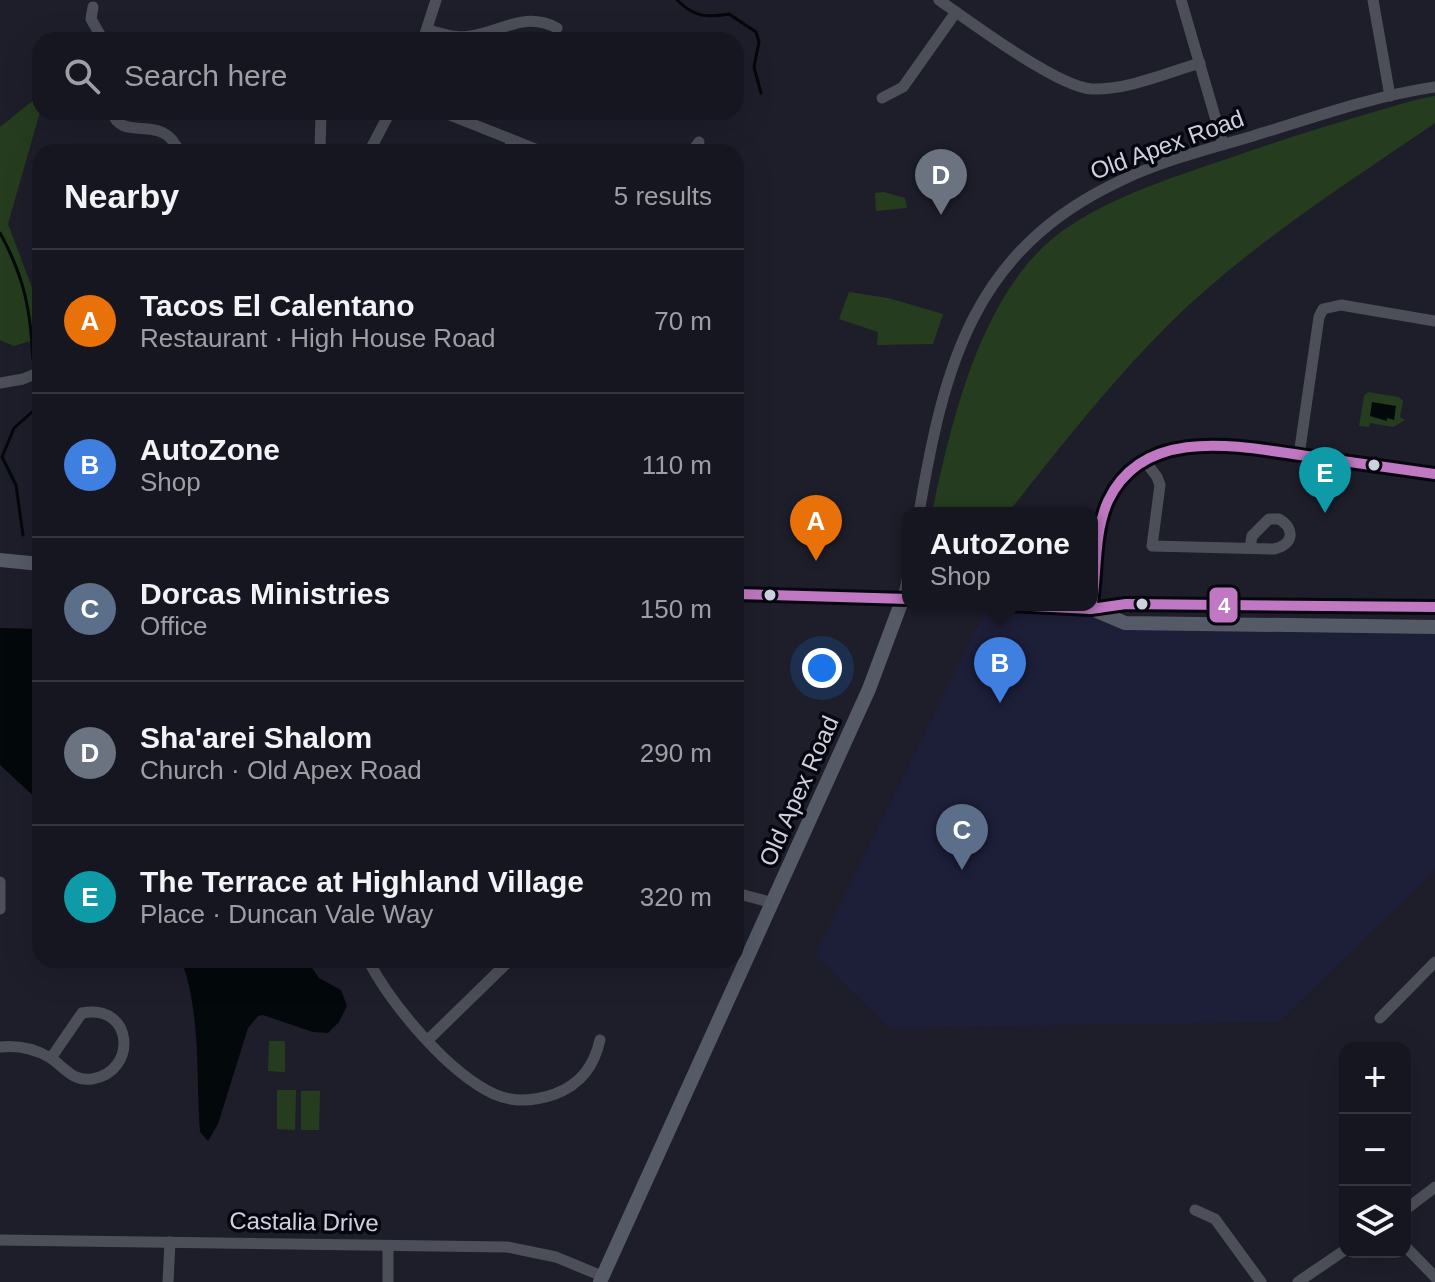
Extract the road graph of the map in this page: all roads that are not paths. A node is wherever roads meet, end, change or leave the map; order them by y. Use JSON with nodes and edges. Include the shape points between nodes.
{"nodes":[{"id":1,"x":436,"y":0,"type":"edge"},
{"id":2,"x":939,"y":0,"type":"edge"},
{"id":3,"x":1181,"y":0,"type":"edge"},
{"id":4,"x":1373,"y":0,"type":"edge"},
{"id":5,"x":93,"y":7,"type":"dead end"},
{"id":6,"x":956,"y":12,"type":"junction"},
{"id":7,"x":557,"y":28,"type":"dead end"},
{"id":8,"x":98,"y":32,"type":"edge"},
{"id":9,"x":426,"y":32,"type":"edge"},
{"id":10,"x":483,"y":32,"type":"edge"},
{"id":11,"x":1200,"y":63,"type":"junction"},
{"id":12,"x":1435,"y":87,"type":"edge"},
{"id":13,"x":1390,"y":96,"type":"junction"},
{"id":14,"x":882,"y":98,"type":"dead end"},
{"id":15,"x":117,"y":120,"type":"edge"},
{"id":16,"x":321,"y":120,"type":"edge"},
{"id":17,"x":386,"y":120,"type":"edge"},
{"id":18,"x":462,"y":120,"type":"edge"},
{"id":19,"x":512,"y":140,"type":"junction"},
{"id":20,"x":176,"y":144,"type":"edge"},
{"id":21,"x":320,"y":144,"type":"edge"},
{"id":22,"x":373,"y":144,"type":"edge"},
{"id":23,"x":511,"y":144,"type":"edge"},
{"id":24,"x":522,"y":144,"type":"edge"},
{"id":25,"x":1223,"y":144,"type":"junction"},
{"id":26,"x":1435,"y":321,"type":"edge"},
{"id":27,"x":32,"y":375,"type":"edge"},
{"id":28,"x":0,"y":383,"type":"edge"},
{"id":29,"x":1299,"y":455,"type":"junction"},
{"id":30,"x":1145,"y":461,"type":"junction"},
{"id":31,"x":1435,"y":474,"type":"edge"},
{"id":32,"x":920,"y":507,"type":"edge"},
{"id":33,"x":1098,"y":543,"type":"edge"},
{"id":34,"x":1250,"y":548,"type":"dead end"},
{"id":35,"x":0,"y":560,"type":"edge"},
{"id":36,"x":32,"y":563,"type":"edge"},
{"id":37,"x":744,"y":594,"type":"edge"},
{"id":38,"x":902,"y":598,"type":"edge"},
{"id":39,"x":902,"y":606,"type":"edge"},
{"id":40,"x":1435,"y":607,"type":"edge"},
{"id":41,"x":1098,"y":608,"type":"edge"},
{"id":42,"x":1096,"y":611,"type":"edge"},
{"id":43,"x":1435,"y":627,"type":"edge"},
{"id":44,"x":0,"y":882,"type":"edge"},
{"id":45,"x":744,"y":895,"type":"edge"},
{"id":46,"x":773,"y":903,"type":"junction"},
{"id":47,"x":0,"y":909,"type":"edge"},
{"id":48,"x":1435,"y":962,"type":"edge"},
{"id":49,"x":744,"y":966,"type":"edge"},
{"id":50,"x":373,"y":968,"type":"edge"},
{"id":51,"x":502,"y":968,"type":"edge"},
{"id":52,"x":743,"y":968,"type":"edge"},
{"id":53,"x":1380,"y":1018,"type":"dead end"},
{"id":54,"x":428,"y":1040,"type":"junction"},
{"id":55,"x":600,"y":1040,"type":"dead end"},
{"id":56,"x":0,"y":1047,"type":"edge"},
{"id":57,"x":51,"y":1058,"type":"junction"},
{"id":58,"x":1435,"y":1187,"type":"edge"},
{"id":59,"x":1411,"y":1205,"type":"edge"},
{"id":60,"x":1195,"y":1210,"type":"dead end"},
{"id":61,"x":0,"y":1240,"type":"edge"},
{"id":62,"x":170,"y":1242,"type":"junction"},
{"id":63,"x":388,"y":1246,"type":"junction"},
{"id":64,"x":1411,"y":1252,"type":"edge"},
{"id":65,"x":1339,"y":1254,"type":"edge"},
{"id":66,"x":1435,"y":1277,"type":"edge"},
{"id":67,"x":601,"y":1279,"type":"edge"},
{"id":68,"x":168,"y":1282,"type":"edge"},
{"id":69,"x":388,"y":1282,"type":"edge"},
{"id":70,"x":1261,"y":1282,"type":"edge"},
{"id":71,"x":1298,"y":1282,"type":"edge"}],
"edges":[{"from":1,"to":9,"type":"street"},
{"from":2,"to":6,"type":"street"},
{"from":3,"to":11,"type":"street"},
{"from":4,"to":13,"type":"street"},
{"from":5,"to":8,"type":"street","via":[[91,19]]},
{"from":6,"to":11,"type":"street","via":[[1082,88],[1116,86]]},
{"from":6,"to":14,"type":"street","via":[[903,87]]},
{"from":7,"to":10,"type":"street","via":[[539,20]]},
{"from":11,"to":25,"type":"street"},
{"from":12,"to":13,"type":"street","name":"Old Apex Road"},
{"from":13,"to":25,"type":"street","name":"Old Apex Road"},
{"from":15,"to":20,"type":"street","via":[[126,127],[151,127]]},
{"from":16,"to":21,"type":"street"},
{"from":17,"to":22,"type":"street"},
{"from":18,"to":19,"type":"street"},
{"from":19,"to":23,"type":"street"},
{"from":19,"to":24,"type":"street"},
{"from":25,"to":32,"type":"street","name":"Old Apex Road","via":[[1122,180],[1078,203],[1007,264],[973,316],[950,374]]},
{"from":26,"to":29,"type":"street","via":[[1341,305],[1323,309]]},
{"from":27,"to":28,"type":"street"},
{"from":29,"to":30,"type":"street","via":[[1206,444],[1171,449]]},
{"from":29,"to":31,"type":"street"},
{"from":30,"to":33,"type":"street","via":[[1125,477],[1106,505]]},
{"from":30,"to":34,"type":"street","via":[[1160,485],[1152,546]]},
{"from":35,"to":36,"type":"main road"},
{"from":37,"to":38,"type":"main road"},
{"from":39,"to":46,"type":"main road","name":"Old Apex Road"},
{"from":40,"to":41,"type":"main road"},
{"from":42,"to":43,"type":"main road","via":[[1125,623]]},
{"from":44,"to":47,"type":"street"},
{"from":45,"to":46,"type":"street"},
{"from":46,"to":49,"type":"main road","name":"Old Apex Road"},
{"from":48,"to":53,"type":"street"},
{"from":50,"to":54,"type":"street","via":[[399,1009]]},
{"from":51,"to":54,"type":"street"},
{"from":52,"to":67,"type":"main road","name":"Old Apex Road"},
{"from":54,"to":55,"type":"street","via":[[480,1086],[522,1101],[569,1087],[595,1062]]},
{"from":56,"to":57,"type":"street","via":[[22,1047]]},
{"from":57,"to":57,"type":"street","via":[[82,1013],[102,1012],[120,1027],[124,1045],[111,1073],[78,1079]]},
{"from":58,"to":59,"type":"street"},
{"from":60,"to":70,"type":"street","via":[[1215,1219]]},
{"from":61,"to":62,"type":"street","name":"Castalia Drive"},
{"from":62,"to":63,"type":"street","name":"Castalia Drive"},
{"from":62,"to":68,"type":"street"},
{"from":63,"to":67,"type":"street","name":"Castalia Drive","via":[[519,1249],[556,1257]]},
{"from":63,"to":69,"type":"street"},
{"from":64,"to":66,"type":"street"},
{"from":65,"to":71,"type":"street"}]}
